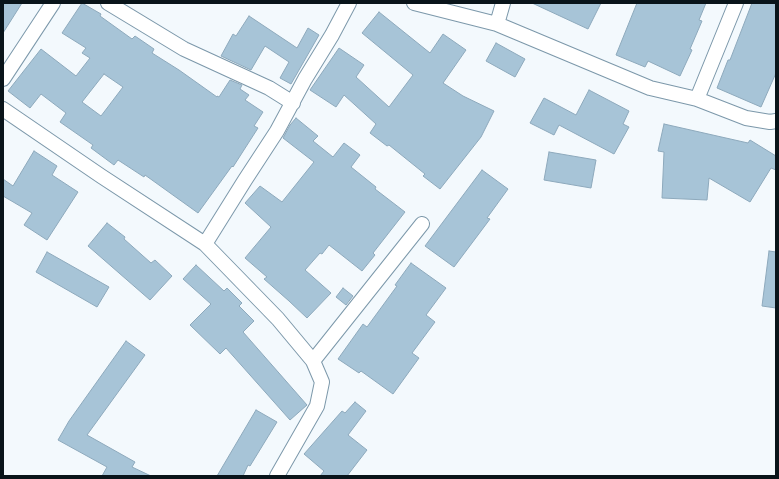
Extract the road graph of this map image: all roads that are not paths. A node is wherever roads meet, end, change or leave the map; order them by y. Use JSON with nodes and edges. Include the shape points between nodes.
{"nodes":[{"id":1,"x":53,"y":3,"type":"edge"},
{"id":2,"x":108,"y":3,"type":"edge"},
{"id":3,"x":349,"y":3,"type":"edge"},
{"id":4,"x":414,"y":3,"type":"edge"},
{"id":5,"x":503,"y":3,"type":"edge"},
{"id":6,"x":736,"y":3,"type":"edge"},
{"id":7,"x":497,"y":24,"type":"junction"},
{"id":8,"x":3,"y":78,"type":"edge"},
{"id":9,"x":697,"y":99,"type":"junction"},
{"id":10,"x":293,"y":103,"type":"junction"},
{"id":11,"x":3,"y":109,"type":"edge"},
{"id":12,"x":776,"y":121,"type":"edge"},
{"id":13,"x":422,"y":224,"type":"dead end"},
{"id":14,"x":205,"y":244,"type":"junction"},
{"id":15,"x":313,"y":361,"type":"junction"},
{"id":16,"x":277,"y":476,"type":"edge"}],
"edges":[{"from":1,"to":8,"type":"street"},
{"from":2,"to":10,"type":"street","via":[[184,49],[269,88]]},
{"from":3,"to":10,"type":"street"},
{"from":4,"to":7,"type":"street"},
{"from":5,"to":7,"type":"street"},
{"from":6,"to":9,"type":"street"},
{"from":7,"to":9,"type":"street","via":[[650,88]]},
{"from":9,"to":12,"type":"street","via":[[746,118]]},
{"from":10,"to":14,"type":"street"},
{"from":11,"to":14,"type":"street"},
{"from":13,"to":15,"type":"street"},
{"from":14,"to":15,"type":"street","via":[[278,319]]},
{"from":15,"to":16,"type":"street","via":[[322,382],[317,406]]}]}
